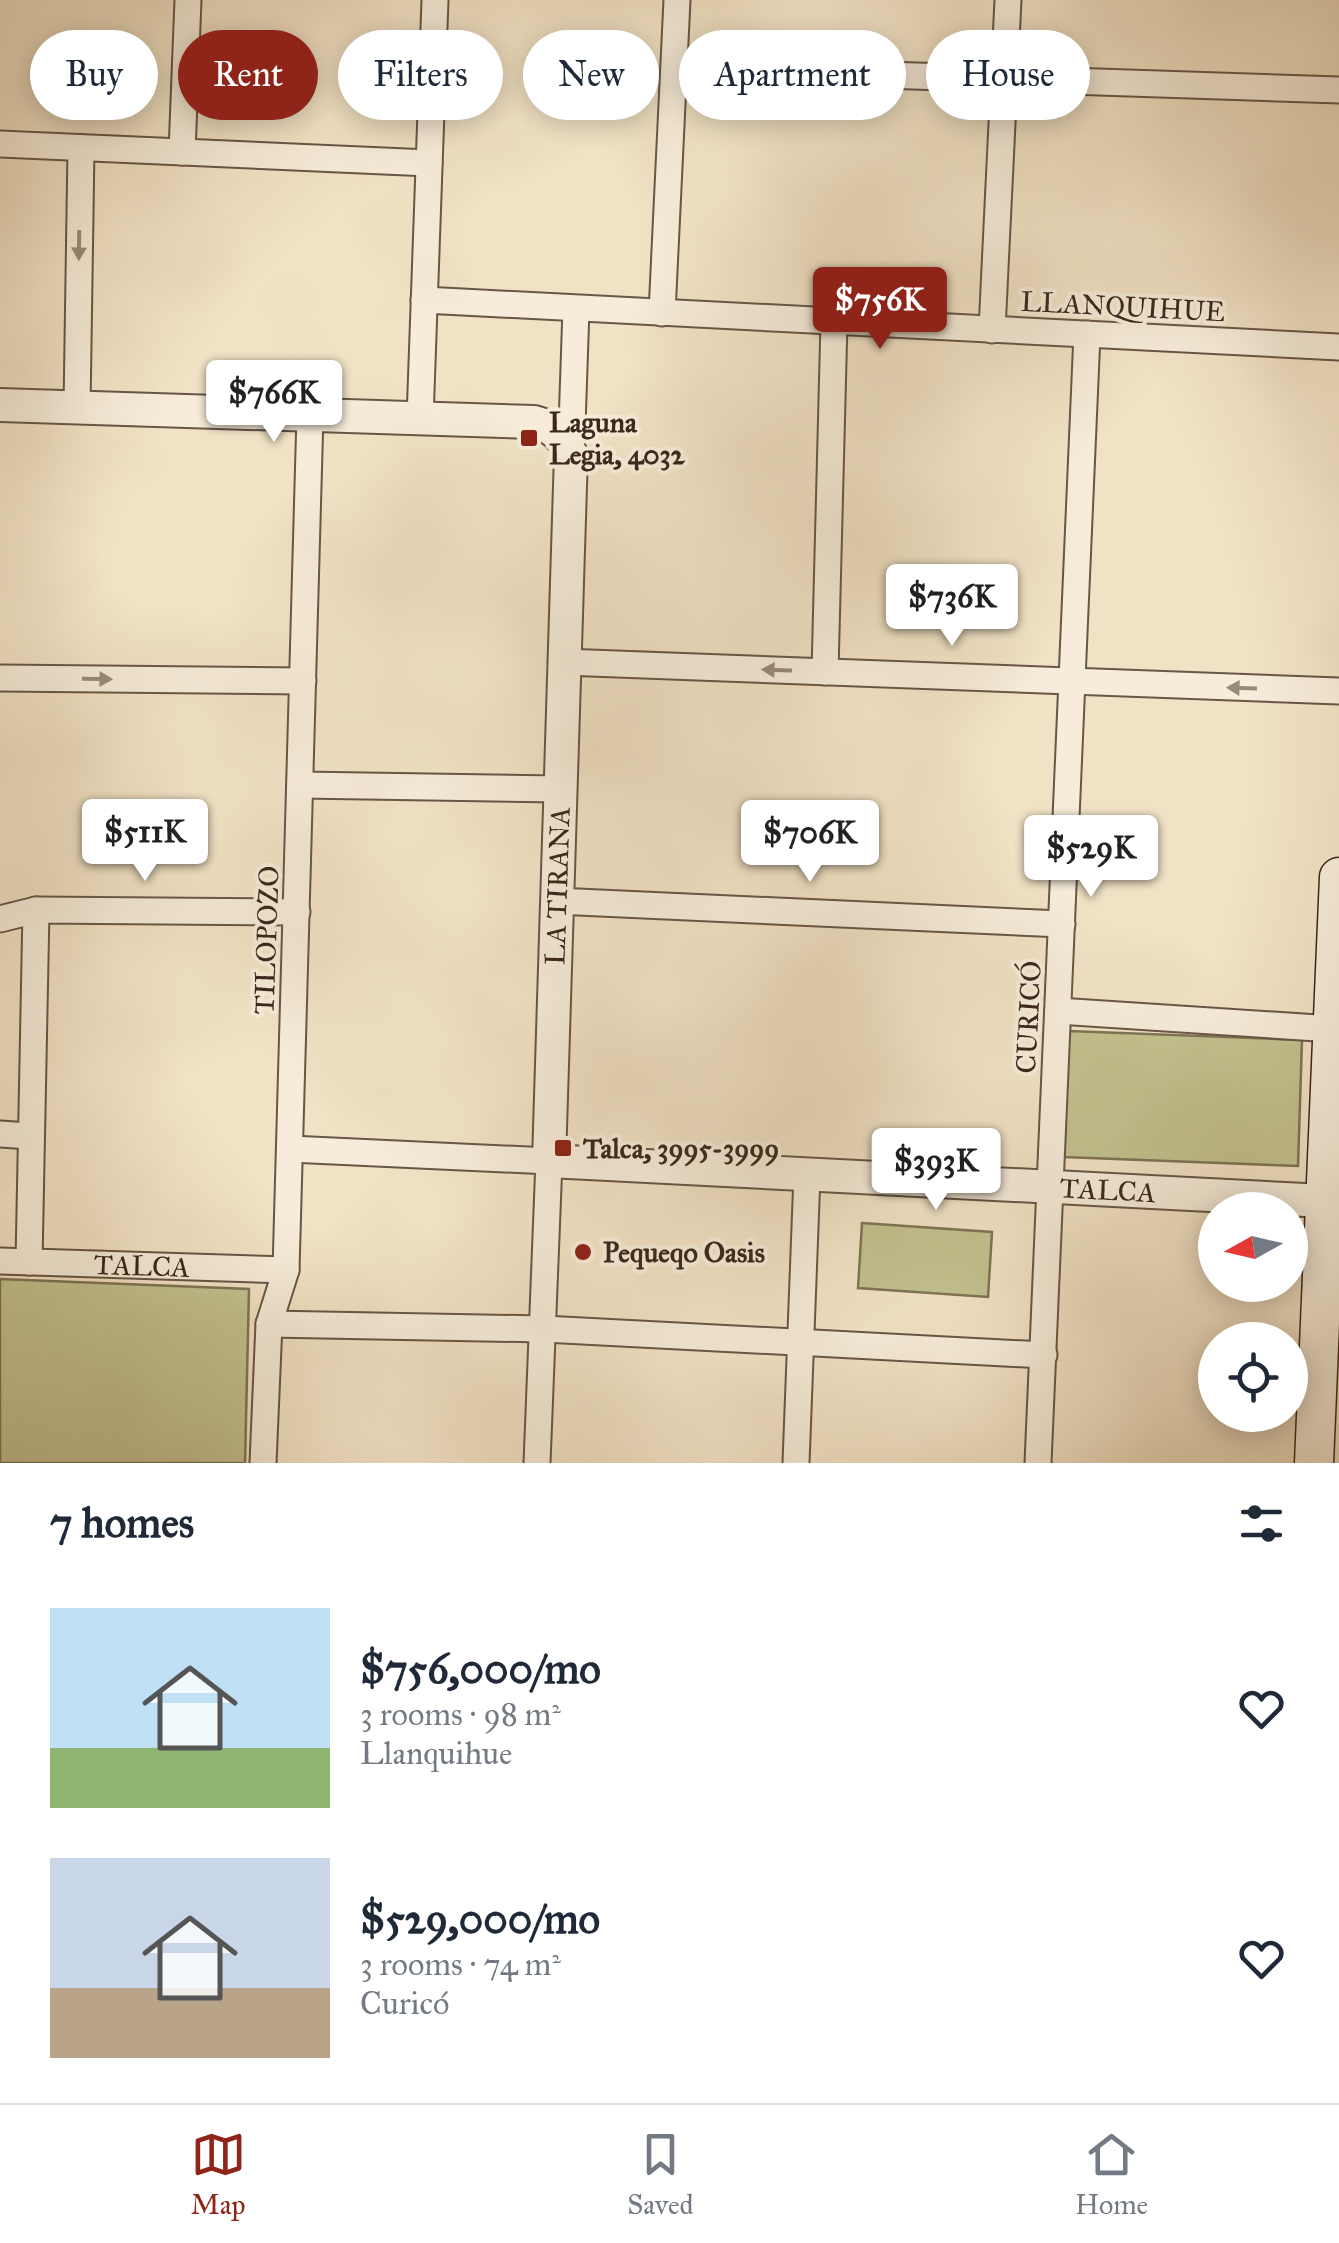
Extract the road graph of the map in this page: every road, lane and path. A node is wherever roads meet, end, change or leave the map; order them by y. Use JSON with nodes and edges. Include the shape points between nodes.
{"nodes":[{"id":1,"x":188,"y":0,"type":"edge"},
{"id":2,"x":434,"y":0,"type":"edge"},
{"id":3,"x":677,"y":0,"type":"edge"},
{"id":4,"x":1008,"y":0,"type":"edge"},
{"id":5,"x":1007,"y":30,"type":"edge"},
{"id":6,"x":674,"y":68,"type":"junction"},
{"id":7,"x":926,"y":76,"type":"edge"},
{"id":8,"x":1090,"y":82,"type":"edge"},
{"id":9,"x":1339,"y":90,"type":"edge"},
{"id":10,"x":1003,"y":120,"type":"edge"},
{"id":11,"x":0,"y":144,"type":"edge"},
{"id":12,"x":81,"y":148,"type":"junction"},
{"id":13,"x":182,"y":152,"type":"junction"},
{"id":14,"x":428,"y":163,"type":"junction"},
{"id":15,"x":424,"y":300,"type":"junction"},
{"id":16,"x":576,"y":308,"type":"junction"},
{"id":17,"x":662,"y":313,"type":"junction"},
{"id":18,"x":834,"y":322,"type":"junction"},
{"id":19,"x":992,"y":330,"type":"junction"},
{"id":20,"x":1086,"y":334,"type":"junction"},
{"id":21,"x":1339,"y":347,"type":"edge"},
{"id":22,"x":0,"y":405,"type":"edge"},
{"id":23,"x":77,"y":408,"type":"junction"},
{"id":24,"x":310,"y":415,"type":"junction"},
{"id":25,"x":420,"y":419,"type":"junction"},
{"id":26,"x":570,"y":454,"type":"junction"},
{"id":27,"x":563,"y":662,"type":"junction"},
{"id":28,"x":825,"y":672,"type":"junction"},
{"id":29,"x":0,"y":678,"type":"edge"},
{"id":30,"x":303,"y":680,"type":"junction"},
{"id":31,"x":1072,"y":682,"type":"junction"},
{"id":32,"x":1339,"y":691,"type":"edge"},
{"id":33,"x":300,"y":786,"type":"junction"},
{"id":34,"x":560,"y":789,"type":"junction"},
{"id":35,"x":1339,"y":878,"type":"edge"},
{"id":36,"x":556,"y":901,"type":"junction"},
{"id":37,"x":36,"y":910,"type":"junction"},
{"id":38,"x":297,"y":912,"type":"junction"},
{"id":39,"x":0,"y":919,"type":"edge"},
{"id":40,"x":1062,"y":924,"type":"junction"},
{"id":41,"x":1058,"y":1011,"type":"junction"},
{"id":42,"x":1332,"y":1029,"type":"junction"},
{"id":43,"x":0,"y":1134,"type":"edge"},
{"id":44,"x":30,"y":1136,"type":"junction"},
{"id":45,"x":290,"y":1149,"type":"junction"},
{"id":46,"x":550,"y":1161,"type":"junction"},
{"id":47,"x":807,"y":1175,"type":"junction"},
{"id":48,"x":1051,"y":1188,"type":"junction"},
{"id":49,"x":1332,"y":1202,"type":"edge"},
{"id":50,"x":0,"y":1261,"type":"edge"},
{"id":51,"x":30,"y":1262,"type":"junction"},
{"id":52,"x":286,"y":1270,"type":"junction"},
{"id":53,"x":269,"y":1324,"type":"junction"},
{"id":54,"x":544,"y":1329,"type":"junction"},
{"id":55,"x":803,"y":1343,"type":"junction"},
{"id":56,"x":1044,"y":1355,"type":"junction"},
{"id":57,"x":263,"y":1463,"type":"edge"},
{"id":58,"x":536,"y":1463,"type":"edge"},
{"id":59,"x":796,"y":1463,"type":"edge"},
{"id":60,"x":1038,"y":1463,"type":"edge"},
{"id":61,"x":1314,"y":1463,"type":"edge"}],
"edges":[{"from":1,"to":13,"type":"street"},
{"from":2,"to":14,"type":"street"},
{"from":3,"to":6,"type":"street"},
{"from":4,"to":5,"type":"street"},
{"from":6,"to":7,"type":"street"},
{"from":6,"to":17,"type":"street"},
{"from":8,"to":9,"type":"street"},
{"from":10,"to":19,"type":"street"},
{"from":11,"to":12,"type":"street"},
{"from":12,"to":13,"type":"street"},
{"from":12,"to":23,"type":"street","one_way":true},
{"from":13,"to":14,"type":"street"},
{"from":14,"to":15,"type":"street"},
{"from":15,"to":16,"type":"street","name":"LLANQUIHUE"},
{"from":15,"to":25,"type":"street"},
{"from":16,"to":17,"type":"street","name":"LLANQUIHUE"},
{"from":16,"to":26,"type":"street","name":"LA TIRANA"},
{"from":17,"to":18,"type":"street","name":"LLANQUIHUE"},
{"from":18,"to":19,"type":"street","name":"LLANQUIHUE"},
{"from":18,"to":28,"type":"street"},
{"from":19,"to":20,"type":"street","name":"LLANQUIHUE"},
{"from":20,"to":21,"type":"street","name":"LLANQUIHUE"},
{"from":20,"to":31,"type":"street","name":"CURICÓ"},
{"from":22,"to":23,"type":"street"},
{"from":23,"to":24,"type":"street"},
{"from":24,"to":25,"type":"street"},
{"from":24,"to":30,"type":"street","name":"TILOPOZO"},
{"from":25,"to":26,"type":"street","via":[[534,422],[558,433]]},
{"from":26,"to":27,"type":"street","name":"LA TIRANA"},
{"from":28,"to":27,"type":"street","one_way":true},
{"from":27,"to":34,"type":"street","name":"LA TIRANA"},
{"from":28,"to":31,"type":"street"},
{"from":29,"to":30,"type":"street","one_way":true},
{"from":30,"to":33,"type":"street","name":"TILOPOZO"},
{"from":32,"to":31,"type":"street","one_way":true},
{"from":31,"to":40,"type":"street","name":"CURICÓ"},
{"from":33,"to":34,"type":"street"},
{"from":33,"to":38,"type":"street","name":"TILOPOZO"},
{"from":34,"to":36,"type":"street","name":"LA TIRANA"},
{"from":35,"to":42,"type":"main road"},
{"from":36,"to":40,"type":"street"},
{"from":36,"to":46,"type":"street","name":"LA TIRANA"},
{"from":37,"to":38,"type":"street"},
{"from":37,"to":39,"type":"street"},
{"from":37,"to":44,"type":"street"},
{"from":38,"to":45,"type":"street","name":"TILOPOZO"},
{"from":40,"to":41,"type":"street","name":"CURICÓ"},
{"from":41,"to":42,"type":"street"},
{"from":41,"to":48,"type":"street","name":"CURICÓ"},
{"from":42,"to":49,"type":"main road"},
{"from":43,"to":44,"type":"street"},
{"from":44,"to":51,"type":"street"},
{"from":45,"to":46,"type":"street","name":"TALCA"},
{"from":45,"to":52,"type":"street","name":"TILOPOZO"},
{"from":46,"to":47,"type":"street","name":"TALCA"},
{"from":46,"to":54,"type":"street","name":"LA TIRANA"},
{"from":47,"to":48,"type":"street","name":"TALCA"},
{"from":47,"to":55,"type":"street"},
{"from":48,"to":49,"type":"street","name":"TALCA"},
{"from":48,"to":56,"type":"street","name":"CURICÓ"},
{"from":49,"to":61,"type":"main road"},
{"from":50,"to":51,"type":"street","name":"TALCA"},
{"from":51,"to":52,"type":"street","name":"TALCA"},
{"from":52,"to":53,"type":"street","name":"TILOPOZO"},
{"from":53,"to":54,"type":"street"},
{"from":53,"to":57,"type":"street","name":"TILOPOZO"},
{"from":54,"to":55,"type":"street"},
{"from":54,"to":58,"type":"street","name":"LA TIRANA"},
{"from":55,"to":56,"type":"street"},
{"from":55,"to":59,"type":"street"},
{"from":56,"to":60,"type":"street","name":"CURICÓ"}]}
